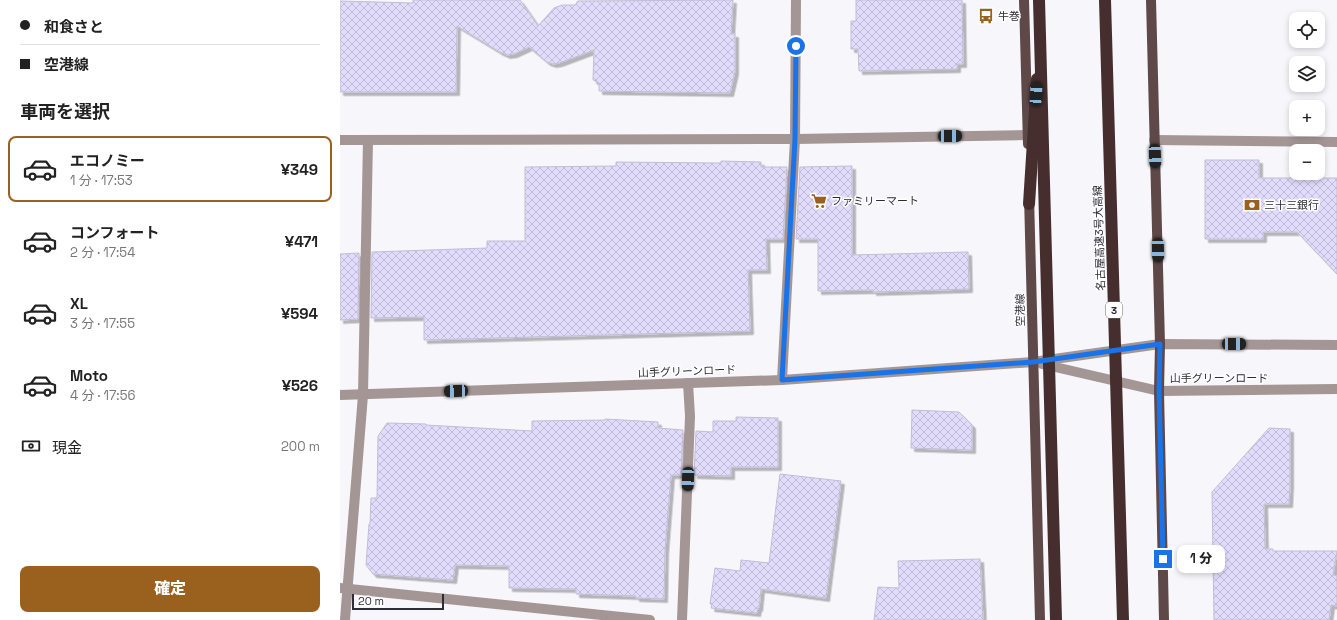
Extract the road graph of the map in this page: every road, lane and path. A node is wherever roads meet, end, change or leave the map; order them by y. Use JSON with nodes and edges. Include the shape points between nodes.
{"nodes":[{"id":1,"x":796,"y":0,"type":"edge"},
{"id":2,"x":1024,"y":0,"type":"edge"},
{"id":3,"x":1040,"y":0,"type":"edge"},
{"id":4,"x":1105,"y":0,"type":"edge"},
{"id":5,"x":1151,"y":0,"type":"edge"},
{"id":6,"x":1028,"y":135,"type":"junction"},
{"id":7,"x":795,"y":139,"type":"junction"},
{"id":8,"x":340,"y":140,"type":"edge"},
{"id":9,"x":368,"y":140,"type":"junction"},
{"id":10,"x":1154,"y":140,"type":"junction"},
{"id":11,"x":1337,"y":142,"type":"edge"},
{"id":12,"x":1029,"y":204,"type":"junction"},
{"id":13,"x":1160,"y":344,"type":"junction"},
{"id":14,"x":1337,"y":345,"type":"edge"},
{"id":15,"x":1033,"y":362,"type":"junction"},
{"id":16,"x":782,"y":380,"type":"junction"},
{"id":17,"x":688,"y":383,"type":"junction"},
{"id":18,"x":1337,"y":389,"type":"edge"},
{"id":19,"x":1159,"y":391,"type":"junction"},
{"id":20,"x":340,"y":395,"type":"edge"},
{"id":21,"x":363,"y":395,"type":"junction"},
{"id":22,"x":344,"y":588,"type":"edge"},
{"id":23,"x":345,"y":620,"type":"edge"},
{"id":24,"x":650,"y":620,"type":"edge"},
{"id":25,"x":682,"y":620,"type":"edge"},
{"id":26,"x":1040,"y":620,"type":"edge"},
{"id":27,"x":1056,"y":620,"type":"edge"},
{"id":28,"x":1123,"y":620,"type":"edge"},
{"id":29,"x":1164,"y":620,"type":"edge"}],
"edges":[{"from":1,"to":7,"type":"street"},
{"from":2,"to":6,"type":"main road","name":"空港線"},
{"from":3,"to":12,"type":"highway","bridge":true},
{"from":3,"to":27,"type":"highway","bridge":true},
{"from":4,"to":28,"type":"highway","name":"名古屋高速3号大高線","number":"3","bridge":true},
{"from":5,"to":10,"type":"main road"},
{"from":6,"to":7,"type":"street"},
{"from":6,"to":12,"type":"main road","name":"空港線"},
{"from":7,"to":9,"type":"street"},
{"from":7,"to":16,"type":"street"},
{"from":8,"to":9,"type":"street"},
{"from":9,"to":21,"type":"street"},
{"from":10,"to":11,"type":"street"},
{"from":10,"to":13,"type":"main road"},
{"from":12,"to":15,"type":"main road","name":"空港線"},
{"from":13,"to":14,"type":"street","name":"山手グリーンロード"},
{"from":13,"to":15,"type":"street","name":"山手グリーンロード"},
{"from":13,"to":19,"type":"main road"},
{"from":15,"to":16,"type":"street","name":"山手グリーンロード"},
{"from":15,"to":19,"type":"street","name":"山手グリーンロード"},
{"from":15,"to":26,"type":"main road","name":"空港線"},
{"from":16,"to":17,"type":"street","name":"山手グリーンロード"},
{"from":17,"to":21,"type":"street","name":"山手グリーンロード"},
{"from":17,"to":25,"type":"street","via":[[690,416]]},
{"from":18,"to":19,"type":"street","name":"山手グリーンロード"},
{"from":19,"to":29,"type":"main road"},
{"from":20,"to":21,"type":"street","name":"山手グリーンロード"},
{"from":21,"to":22,"type":"street"},
{"from":22,"to":23,"type":"street"},
{"from":22,"to":24,"type":"street"}]}
